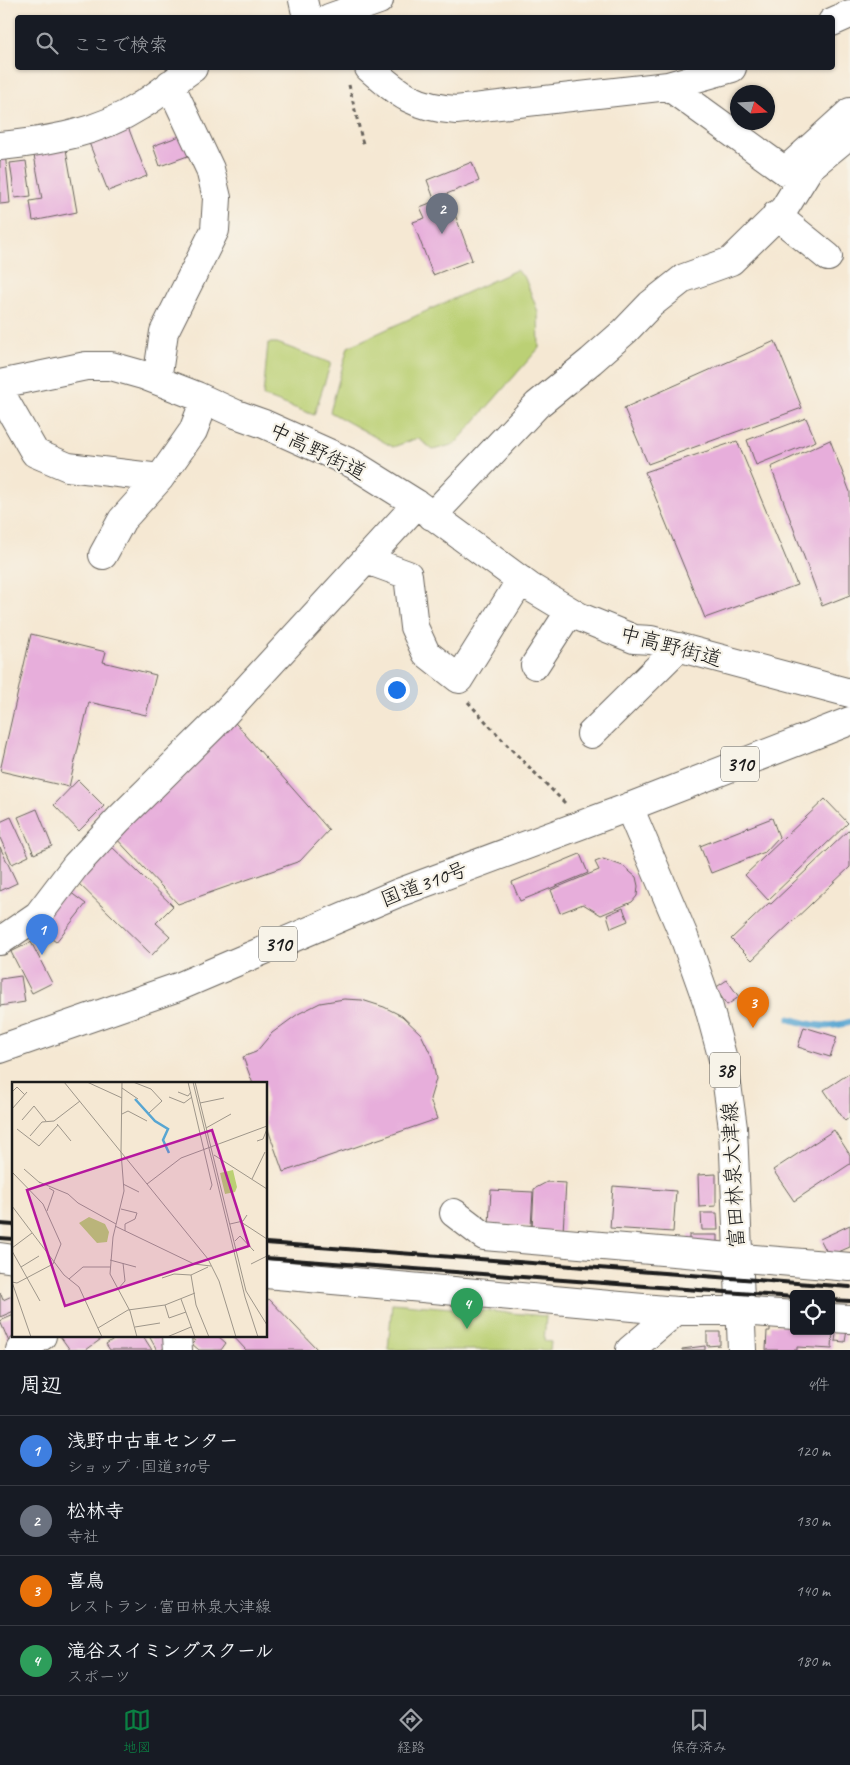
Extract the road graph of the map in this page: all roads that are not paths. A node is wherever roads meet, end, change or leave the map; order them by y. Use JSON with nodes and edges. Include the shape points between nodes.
{"nodes":[{"id":1,"x":303,"y":0,"type":"edge"},
{"id":2,"x":379,"y":0,"type":"edge"},
{"id":3,"x":850,"y":14,"type":"edge"},
{"id":4,"x":308,"y":15,"type":"edge"},
{"id":5,"x":337,"y":15,"type":"edge"},
{"id":6,"x":835,"y":21,"type":"edge"},
{"id":7,"x":190,"y":70,"type":"edge"},
{"id":8,"x":725,"y":70,"type":"edge"},
{"id":9,"x":358,"y":72,"type":"edge"},
{"id":10,"x":170,"y":84,"type":"junction"},
{"id":11,"x":668,"y":86,"type":"junction"},
{"id":12,"x":850,"y":112,"type":"edge"},
{"id":13,"x":850,"y":134,"type":"edge"},
{"id":14,"x":0,"y":146,"type":"edge"},
{"id":15,"x":776,"y":215,"type":"junction"},
{"id":16,"x":828,"y":257,"type":"dead end"},
{"id":17,"x":157,"y":380,"type":"junction"},
{"id":18,"x":0,"y":384,"type":"edge"},
{"id":19,"x":0,"y":392,"type":"edge"},
{"id":20,"x":205,"y":400,"type":"junction"},
{"id":21,"x":160,"y":478,"type":"junction"},
{"id":22,"x":424,"y":510,"type":"junction"},
{"id":23,"x":103,"y":555,"type":"dead end"},
{"id":24,"x":366,"y":560,"type":"junction"},
{"id":25,"x":521,"y":580,"type":"junction"},
{"id":26,"x":570,"y":611,"type":"junction"},
{"id":27,"x":679,"y":648,"type":"junction"},
{"id":28,"x":535,"y":665,"type":"dead end"},
{"id":29,"x":850,"y":693,"type":"edge"},
{"id":30,"x":850,"y":721,"type":"edge"},
{"id":31,"x":591,"y":734,"type":"dead end"},
{"id":32,"x":629,"y":807,"type":"junction"},
{"id":33,"x":0,"y":941,"type":"edge"},
{"id":34,"x":0,"y":1050,"type":"edge"},
{"id":35,"x":454,"y":1213,"type":"dead end"},
{"id":36,"x":737,"y":1258,"type":"junction"},
{"id":37,"x":850,"y":1267,"type":"edge"},
{"id":38,"x":268,"y":1274,"type":"edge"},
{"id":39,"x":676,"y":1311,"type":"junction"},
{"id":40,"x":740,"y":1312,"type":"junction"},
{"id":41,"x":790,"y":1315,"type":"edge"},
{"id":42,"x":835,"y":1318,"type":"edge"},
{"id":43,"x":850,"y":1319,"type":"edge"},
{"id":44,"x":39,"y":1338,"type":"edge"},
{"id":45,"x":20,"y":1350,"type":"edge"},
{"id":46,"x":630,"y":1350,"type":"edge"},
{"id":47,"x":742,"y":1350,"type":"edge"}],
"edges":[{"from":1,"to":4,"type":"main road"},
{"from":2,"to":5,"type":"main road"},
{"from":3,"to":6,"type":"main road"},
{"from":7,"to":10,"type":"main road"},
{"from":8,"to":11,"type":"main road"},
{"from":9,"to":11,"type":"main road","via":[[416,103],[456,110]]},
{"from":10,"to":14,"type":"main road","via":[[141,106],[92,130]]},
{"from":10,"to":17,"type":"main road","via":[[210,169],[217,198],[215,230],[164,332]]},
{"from":11,"to":12,"type":"main road","via":[[785,171]]},
{"from":13,"to":15,"type":"main road","via":[[810,167],[784,209]]},
{"from":15,"to":16,"type":"main road"},
{"from":15,"to":22,"type":"main road","via":[[731,262],[684,278],[651,304],[625,331],[537,406]]},
{"from":17,"to":18,"type":"main road","via":[[111,366],[86,366]]},
{"from":17,"to":20,"type":"main road"},
{"from":19,"to":21,"type":"main road","via":[[35,453],[68,466]]},
{"from":20,"to":21,"type":"main road","via":[[193,431]]},
{"from":20,"to":22,"type":"main road","name":"中高野街道","via":[[353,464]]},
{"from":21,"to":23,"type":"main road","via":[[122,520]]},
{"from":22,"to":24,"type":"main road"},
{"from":22,"to":25,"type":"main road","name":"中高野街道"},
{"from":24,"to":25,"type":"main road","via":[[408,575],[414,627],[426,653],[459,679]]},
{"from":24,"to":33,"type":"main road","via":[[212,726],[119,818],[76,865],[38,915]]},
{"from":25,"to":26,"type":"main road","name":"中高野街道"},
{"from":26,"to":27,"type":"main road","name":"中高野街道","via":[[634,639],[652,640]]},
{"from":26,"to":28,"type":"main road"},
{"from":27,"to":29,"type":"main road","name":"中高野街道"},
{"from":27,"to":31,"type":"main road"},
{"from":30,"to":32,"type":"main road","name":"国道310号","number":"310"},
{"from":32,"to":34,"type":"main road","name":"国道310号","number":"310","via":[[398,893],[178,987]]},
{"from":32,"to":36,"type":"main road","name":"富田林泉大津線","number":"38","via":[[683,934],[708,1004],[724,1063],[733,1128]]},
{"from":35,"to":36,"type":"main road","via":[[484,1236]]},
{"from":36,"to":37,"type":"main road"},
{"from":36,"to":40,"type":"main road","name":"富田林泉大津線","number":"38"},
{"from":38,"to":39,"type":"main road"},
{"from":39,"to":40,"type":"main road"},
{"from":39,"to":46,"type":"main road"},
{"from":40,"to":41,"type":"main road"},
{"from":40,"to":47,"type":"main road","name":"富田林泉大津線","number":"38"},
{"from":42,"to":43,"type":"main road"},
{"from":44,"to":45,"type":"main road"}]}
